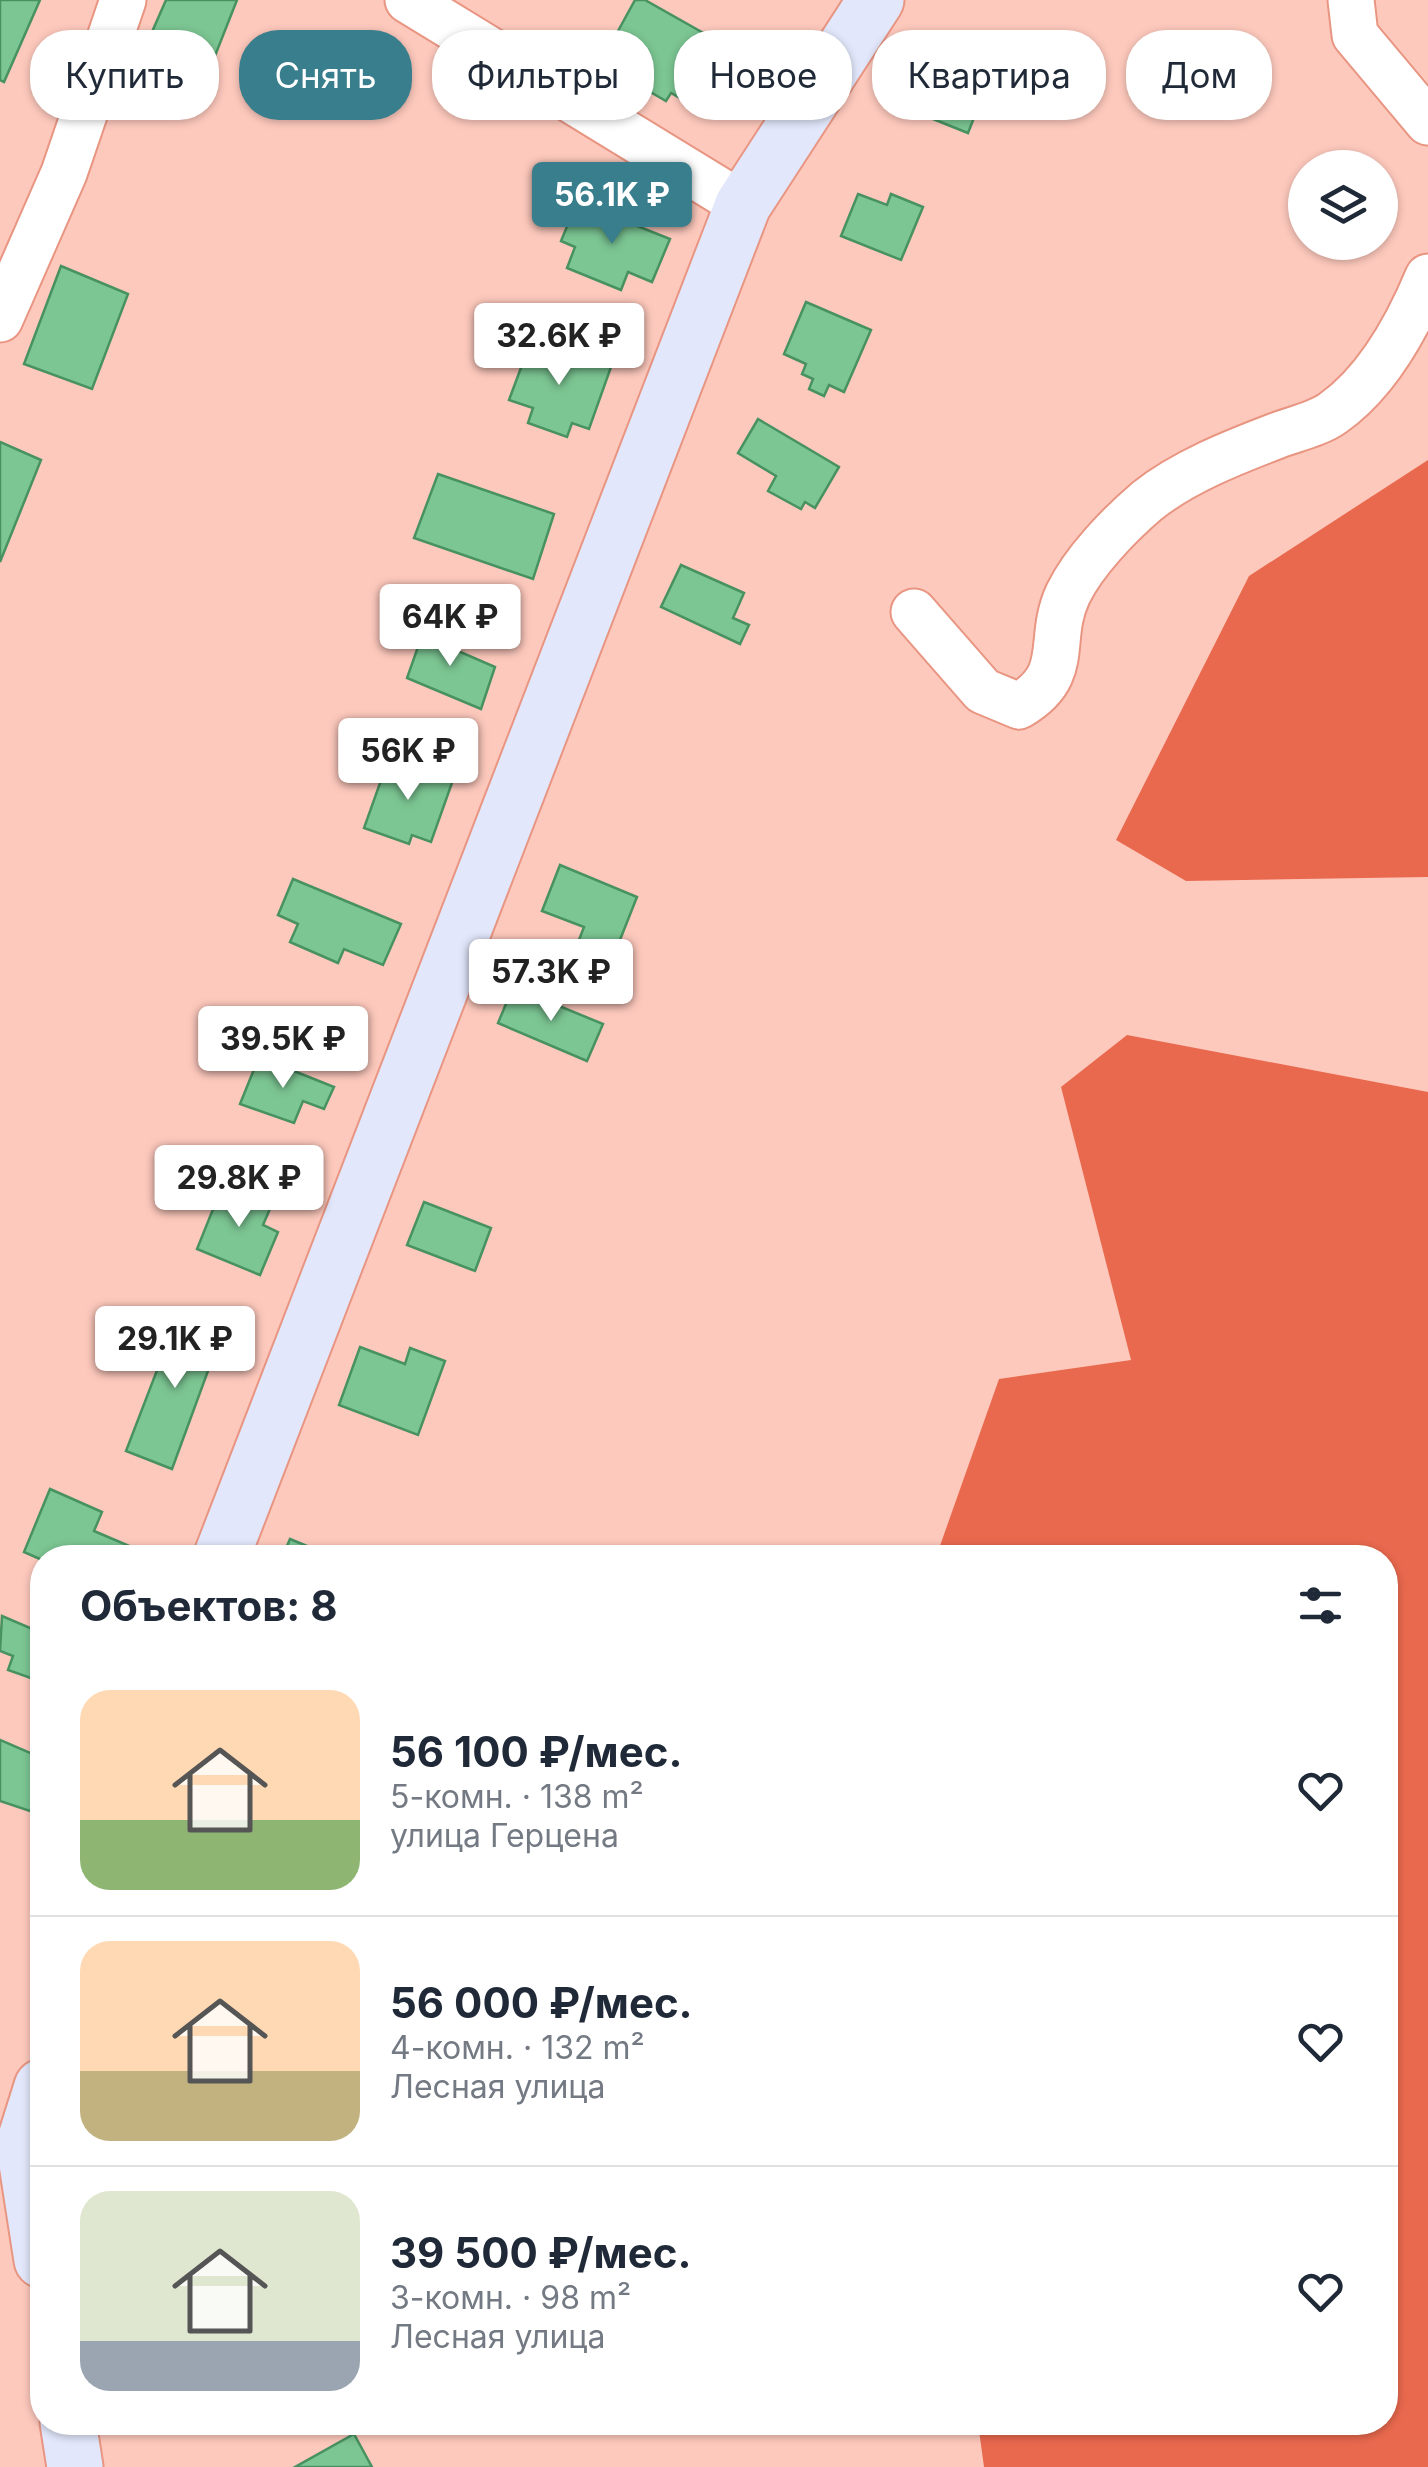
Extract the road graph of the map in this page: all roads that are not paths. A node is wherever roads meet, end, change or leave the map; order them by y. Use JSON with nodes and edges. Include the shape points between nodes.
{"nodes":[{"id":1,"x":123,"y":0,"type":"edge"},
{"id":2,"x":408,"y":0,"type":"edge"},
{"id":3,"x":876,"y":0,"type":"edge"},
{"id":4,"x":1350,"y":0,"type":"edge"},
{"id":5,"x":1428,"y":122,"type":"edge"},
{"id":6,"x":743,"y":205,"type":"junction"},
{"id":7,"x":1428,"y":277,"type":"edge"},
{"id":8,"x":0,"y":319,"type":"edge"},
{"id":9,"x":914,"y":612,"type":"dead end"},
{"id":10,"x":226,"y":1545,"type":"edge"},
{"id":11,"x":30,"y":2125,"type":"edge"},
{"id":12,"x":30,"y":2183,"type":"edge"},
{"id":13,"x":70,"y":2435,"type":"edge"},
{"id":14,"x":76,"y":2467,"type":"edge"}],
"edges":[{"from":1,"to":8,"type":"street","via":[[64,174]]},
{"from":2,"to":6,"type":"street"},
{"from":3,"to":6,"type":"street"},
{"from":4,"to":5,"type":"street","via":[[1355,35]]},
{"from":6,"to":10,"type":"street"},
{"from":7,"to":9,"type":"street","via":[[1412,316],[1331,415],[1232,452],[1148,500],[1095,556],[1068,595],[1056,666],[1044,692],[1020,706],[984,691]]},
{"from":11,"to":12,"type":"street","via":[[24,2144]]},
{"from":13,"to":14,"type":"street"}]}
